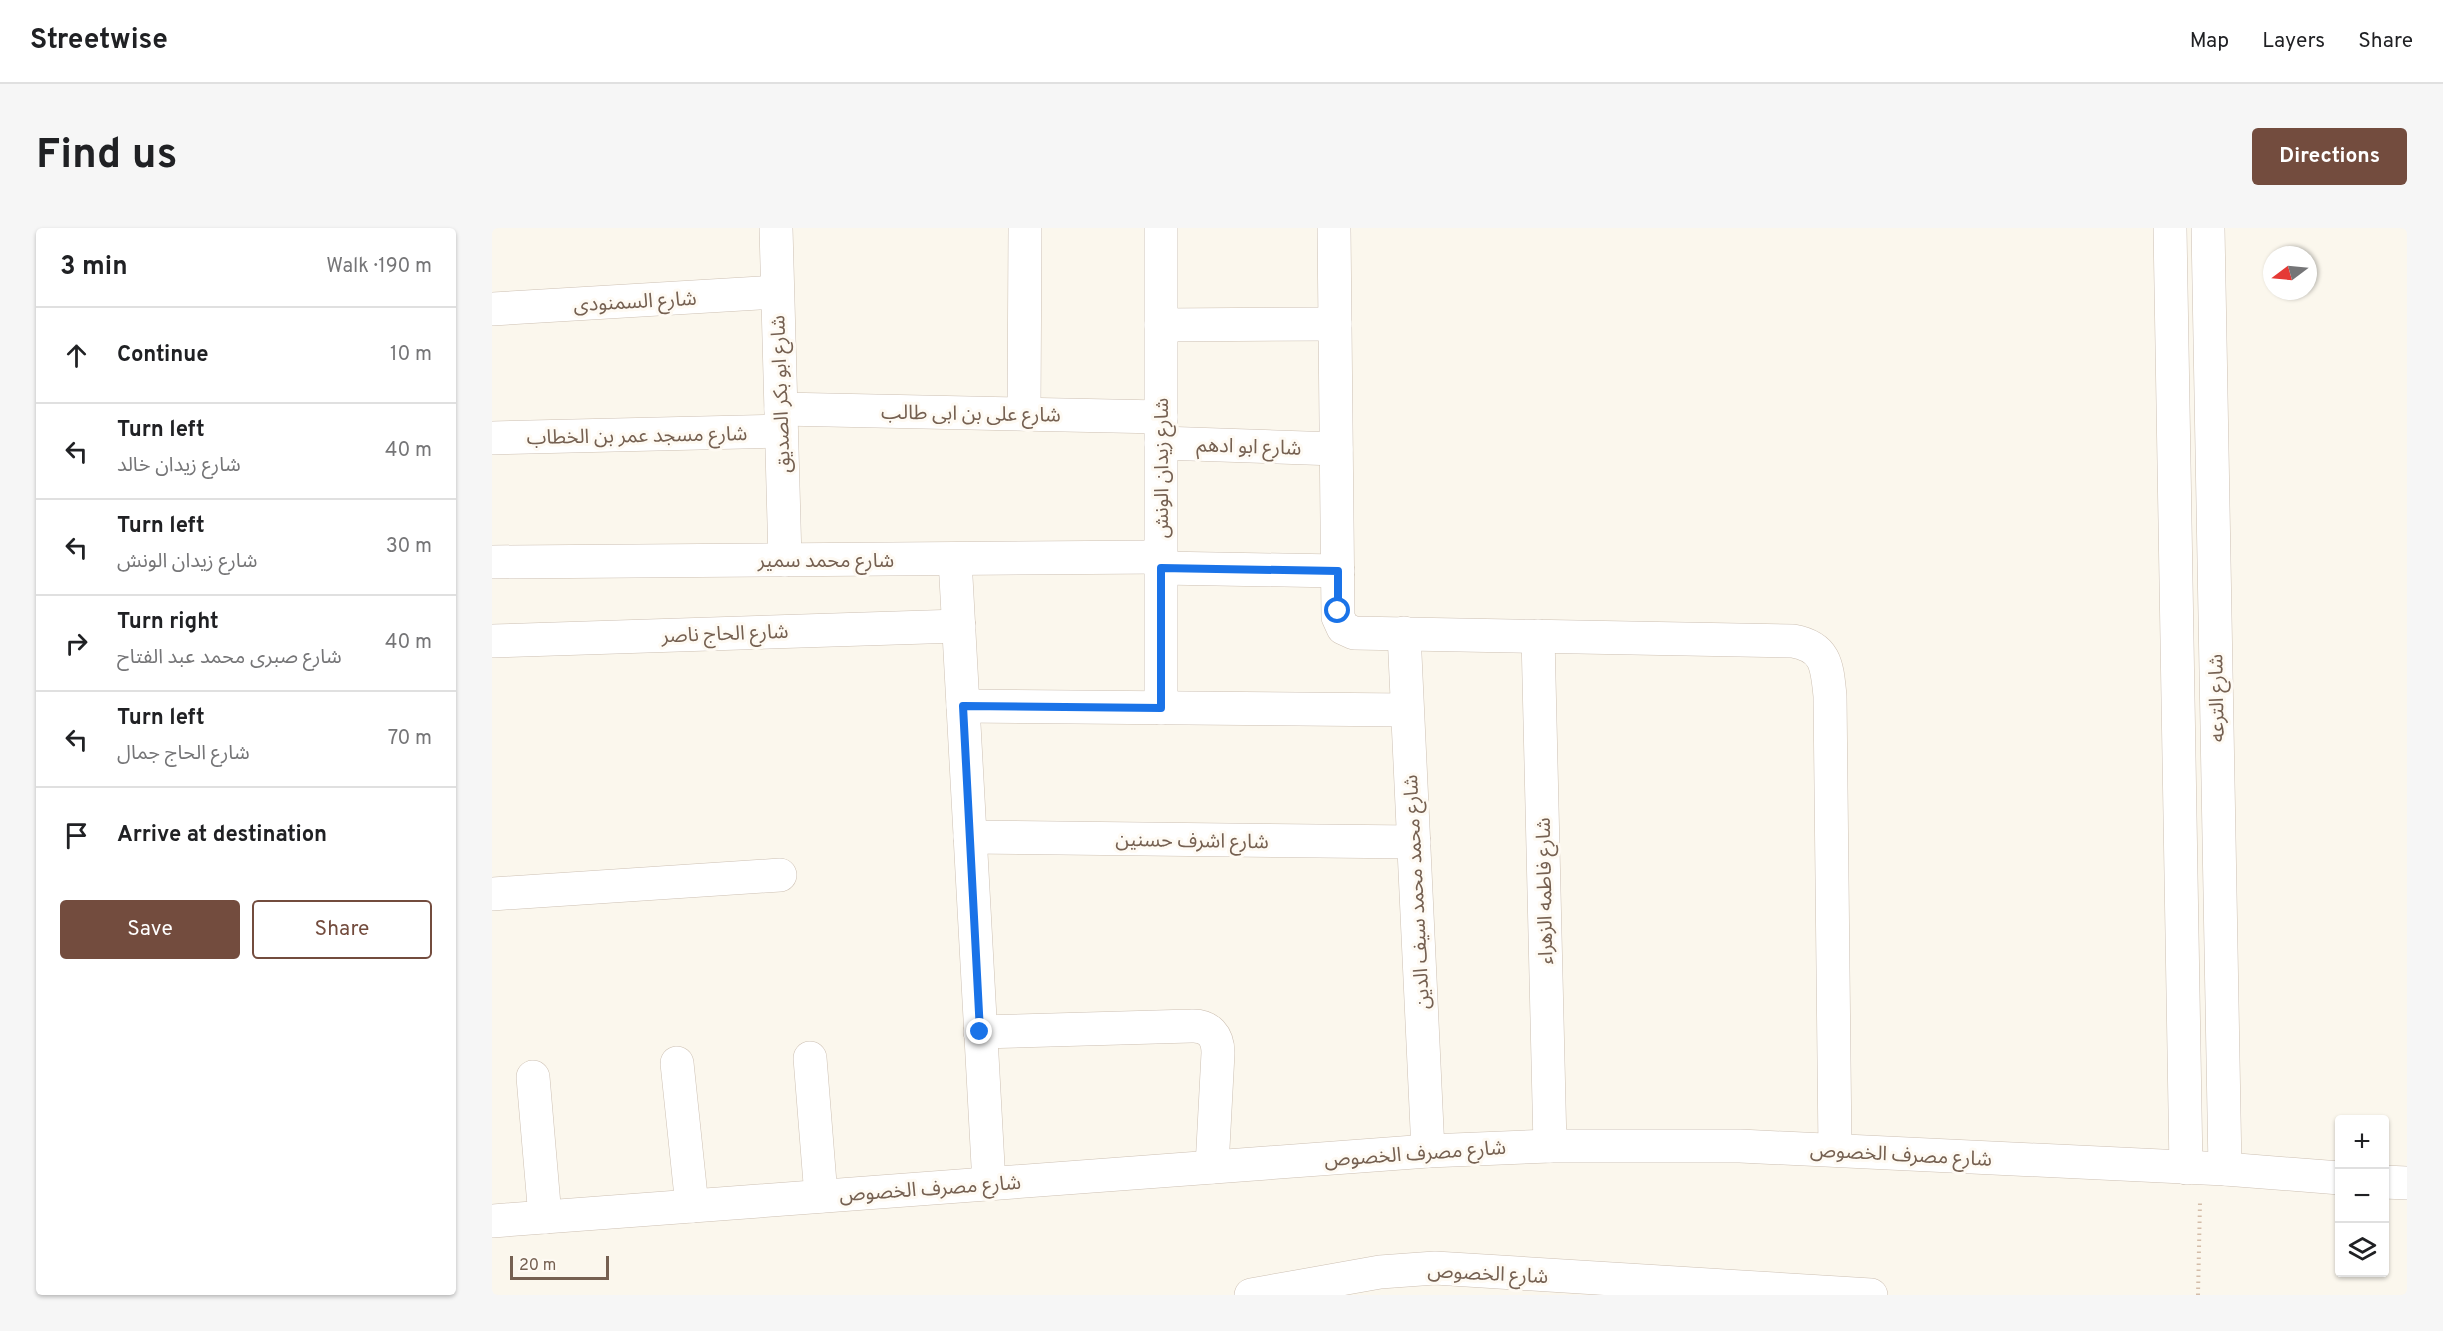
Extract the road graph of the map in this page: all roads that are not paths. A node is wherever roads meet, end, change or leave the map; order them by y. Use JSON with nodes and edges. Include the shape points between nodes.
{"nodes":[{"id":1,"x":776,"y":228,"type":"edge"},
{"id":2,"x":1025,"y":228,"type":"edge"},
{"id":3,"x":1161,"y":228,"type":"edge"},
{"id":4,"x":1334,"y":228,"type":"edge"},
{"id":5,"x":2170,"y":228,"type":"edge"},
{"id":6,"x":2208,"y":228,"type":"edge"},
{"id":7,"x":777,"y":292,"type":"junction"},
{"id":8,"x":492,"y":309,"type":"edge"},
{"id":9,"x":1335,"y":324,"type":"junction"},
{"id":10,"x":1161,"y":325,"type":"junction"},
{"id":11,"x":1024,"y":414,"type":"junction"},
{"id":12,"x":781,"y":420,"type":"junction"},
{"id":13,"x":1161,"y":430,"type":"junction"},
{"id":14,"x":492,"y":438,"type":"edge"},
{"id":15,"x":1336,"y":449,"type":"junction"},
{"id":16,"x":955,"y":559,"type":"junction"},
{"id":17,"x":784,"y":560,"type":"junction"},
{"id":18,"x":492,"y":562,"type":"edge"},
{"id":19,"x":1161,"y":563,"type":"junction"},
{"id":20,"x":1338,"y":571,"type":"junction"},
{"id":21,"x":959,"y":626,"type":"junction"},
{"id":22,"x":1404,"y":633,"type":"junction"},
{"id":23,"x":1538,"y":636,"type":"junction"},
{"id":24,"x":492,"y":641,"type":"edge"},
{"id":25,"x":963,"y":706,"type":"junction"},
{"id":26,"x":1161,"y":708,"type":"junction"},
{"id":27,"x":1407,"y":710,"type":"junction"},
{"id":28,"x":970,"y":837,"type":"junction"},
{"id":29,"x":1414,"y":842,"type":"junction"},
{"id":30,"x":780,"y":876,"type":"dead end"},
{"id":31,"x":492,"y":894,"type":"edge"},
{"id":32,"x":980,"y":1032,"type":"junction"},
{"id":33,"x":810,"y":1058,"type":"dead end"},
{"id":34,"x":677,"y":1063,"type":"dead end"},
{"id":35,"x":533,"y":1077,"type":"dead end"},
{"id":36,"x":1550,"y":1146,"type":"junction"},
{"id":37,"x":1835,"y":1150,"type":"junction"},
{"id":38,"x":1428,"y":1151,"type":"junction"},
{"id":39,"x":1212,"y":1167,"type":"junction"},
{"id":40,"x":2186,"y":1168,"type":"junction"},
{"id":41,"x":2224,"y":1169,"type":"junction"},
{"id":42,"x":2335,"y":1178,"type":"edge"},
{"id":43,"x":2389,"y":1182,"type":"edge"},
{"id":44,"x":988,"y":1184,"type":"junction"},
{"id":45,"x":2407,"y":1184,"type":"edge"},
{"id":46,"x":821,"y":1196,"type":"junction"},
{"id":47,"x":692,"y":1206,"type":"junction"},
{"id":48,"x":545,"y":1217,"type":"junction"},
{"id":49,"x":492,"y":1221,"type":"edge"},
{"id":50,"x":1251,"y":1295,"type":"edge"},
{"id":51,"x":1871,"y":1295,"type":"edge"}],
"edges":[{"from":1,"to":7,"type":"street","name":"شارع ابو بكر الصديق"},
{"from":2,"to":11,"type":"street"},
{"from":3,"to":10,"type":"street","name":"شارع زيدان الونش"},
{"from":4,"to":9,"type":"street"},
{"from":5,"to":40,"type":"street","name":"شارع الترعه"},
{"from":6,"to":41,"type":"street","name":"شارع الترعه"},
{"from":7,"to":8,"type":"street","name":"شارع السمنودى"},
{"from":7,"to":12,"type":"street","name":"شارع ابو بكر الصديق"},
{"from":9,"to":10,"type":"street"},
{"from":9,"to":15,"type":"street"},
{"from":10,"to":13,"type":"street","name":"شارع زيدان الونش"},
{"from":11,"to":12,"type":"street","name":"شارع على بن ابى طالب"},
{"from":11,"to":13,"type":"street","name":"شارع على بن ابى طالب"},
{"from":12,"to":14,"type":"street","name":"شارع مسجد عمر بن الخطاب"},
{"from":12,"to":17,"type":"street","name":"شارع ابو بكر الصديق"},
{"from":13,"to":15,"type":"street","name":"شارع ابو ادهم"},
{"from":13,"to":19,"type":"street","name":"شارع زيدان الونش"},
{"from":15,"to":20,"type":"street"},
{"from":16,"to":17,"type":"street","name":"شارع محمد سمير"},
{"from":16,"to":19,"type":"street","name":"شارع محمد سمير"},
{"from":16,"to":21,"type":"street"},
{"from":17,"to":18,"type":"street","name":"شارع محمد سمير"},
{"from":19,"to":20,"type":"street","name":"شارع محمد سمير"},
{"from":19,"to":26,"type":"street","name":"شارع زيدان الونش"},
{"from":20,"to":22,"type":"street","via":[[1338,617],[1343,628],[1354,633]]},
{"from":21,"to":24,"type":"street","name":"شارع الحاج ناصر"},
{"from":21,"to":25,"type":"street"},
{"from":22,"to":23,"type":"street"},
{"from":22,"to":27,"type":"street","name":"شارع محمد محمد سيف الدين"},
{"from":23,"to":36,"type":"street","name":"شارع فاطمه الزهراء"},
{"from":23,"to":37,"type":"street","via":[[1792,641],[1815,649],[1823,658],[1830,696]]},
{"from":25,"to":26,"type":"street"},
{"from":25,"to":28,"type":"street"},
{"from":26,"to":27,"type":"street"},
{"from":27,"to":29,"type":"street","name":"شارع محمد محمد سيف الدين"},
{"from":28,"to":29,"type":"street","name":"شارع اشرف حسنين"},
{"from":28,"to":32,"type":"street"},
{"from":29,"to":38,"type":"street","name":"شارع محمد محمد سيف الدين"},
{"from":30,"to":31,"type":"street"},
{"from":32,"to":39,"type":"street","via":[[1206,1028],[1216,1038],[1218,1053]]},
{"from":32,"to":44,"type":"street"},
{"from":33,"to":46,"type":"street"},
{"from":34,"to":47,"type":"street"},
{"from":35,"to":48,"type":"street"},
{"from":36,"to":37,"type":"street","name":"شارع مصرف الخصوص"},
{"from":36,"to":38,"type":"street","name":"شارع مصرف الخصوص"},
{"from":37,"to":40,"type":"street","name":"شارع مصرف الخصوص"},
{"from":38,"to":39,"type":"street","name":"شارع مصرف الخصوص"},
{"from":39,"to":44,"type":"street","name":"شارع مصرف الخصوص"},
{"from":40,"to":41,"type":"street","name":"شارع مصرف الخصوص"},
{"from":41,"to":42,"type":"street","name":"شارع مصرف الخصوص"},
{"from":43,"to":45,"type":"street"},
{"from":44,"to":46,"type":"street","name":"شارع مصرف الخصوص"},
{"from":46,"to":47,"type":"street","name":"شارع مصرف الخصوص"},
{"from":47,"to":48,"type":"street","name":"شارع مصرف الخصوص"},
{"from":48,"to":49,"type":"street","name":"شارع مصرف الخصوص"},
{"from":50,"to":51,"type":"street","name":"شارع الخصوص","via":[[1380,1272],[1435,1268]]}]}
